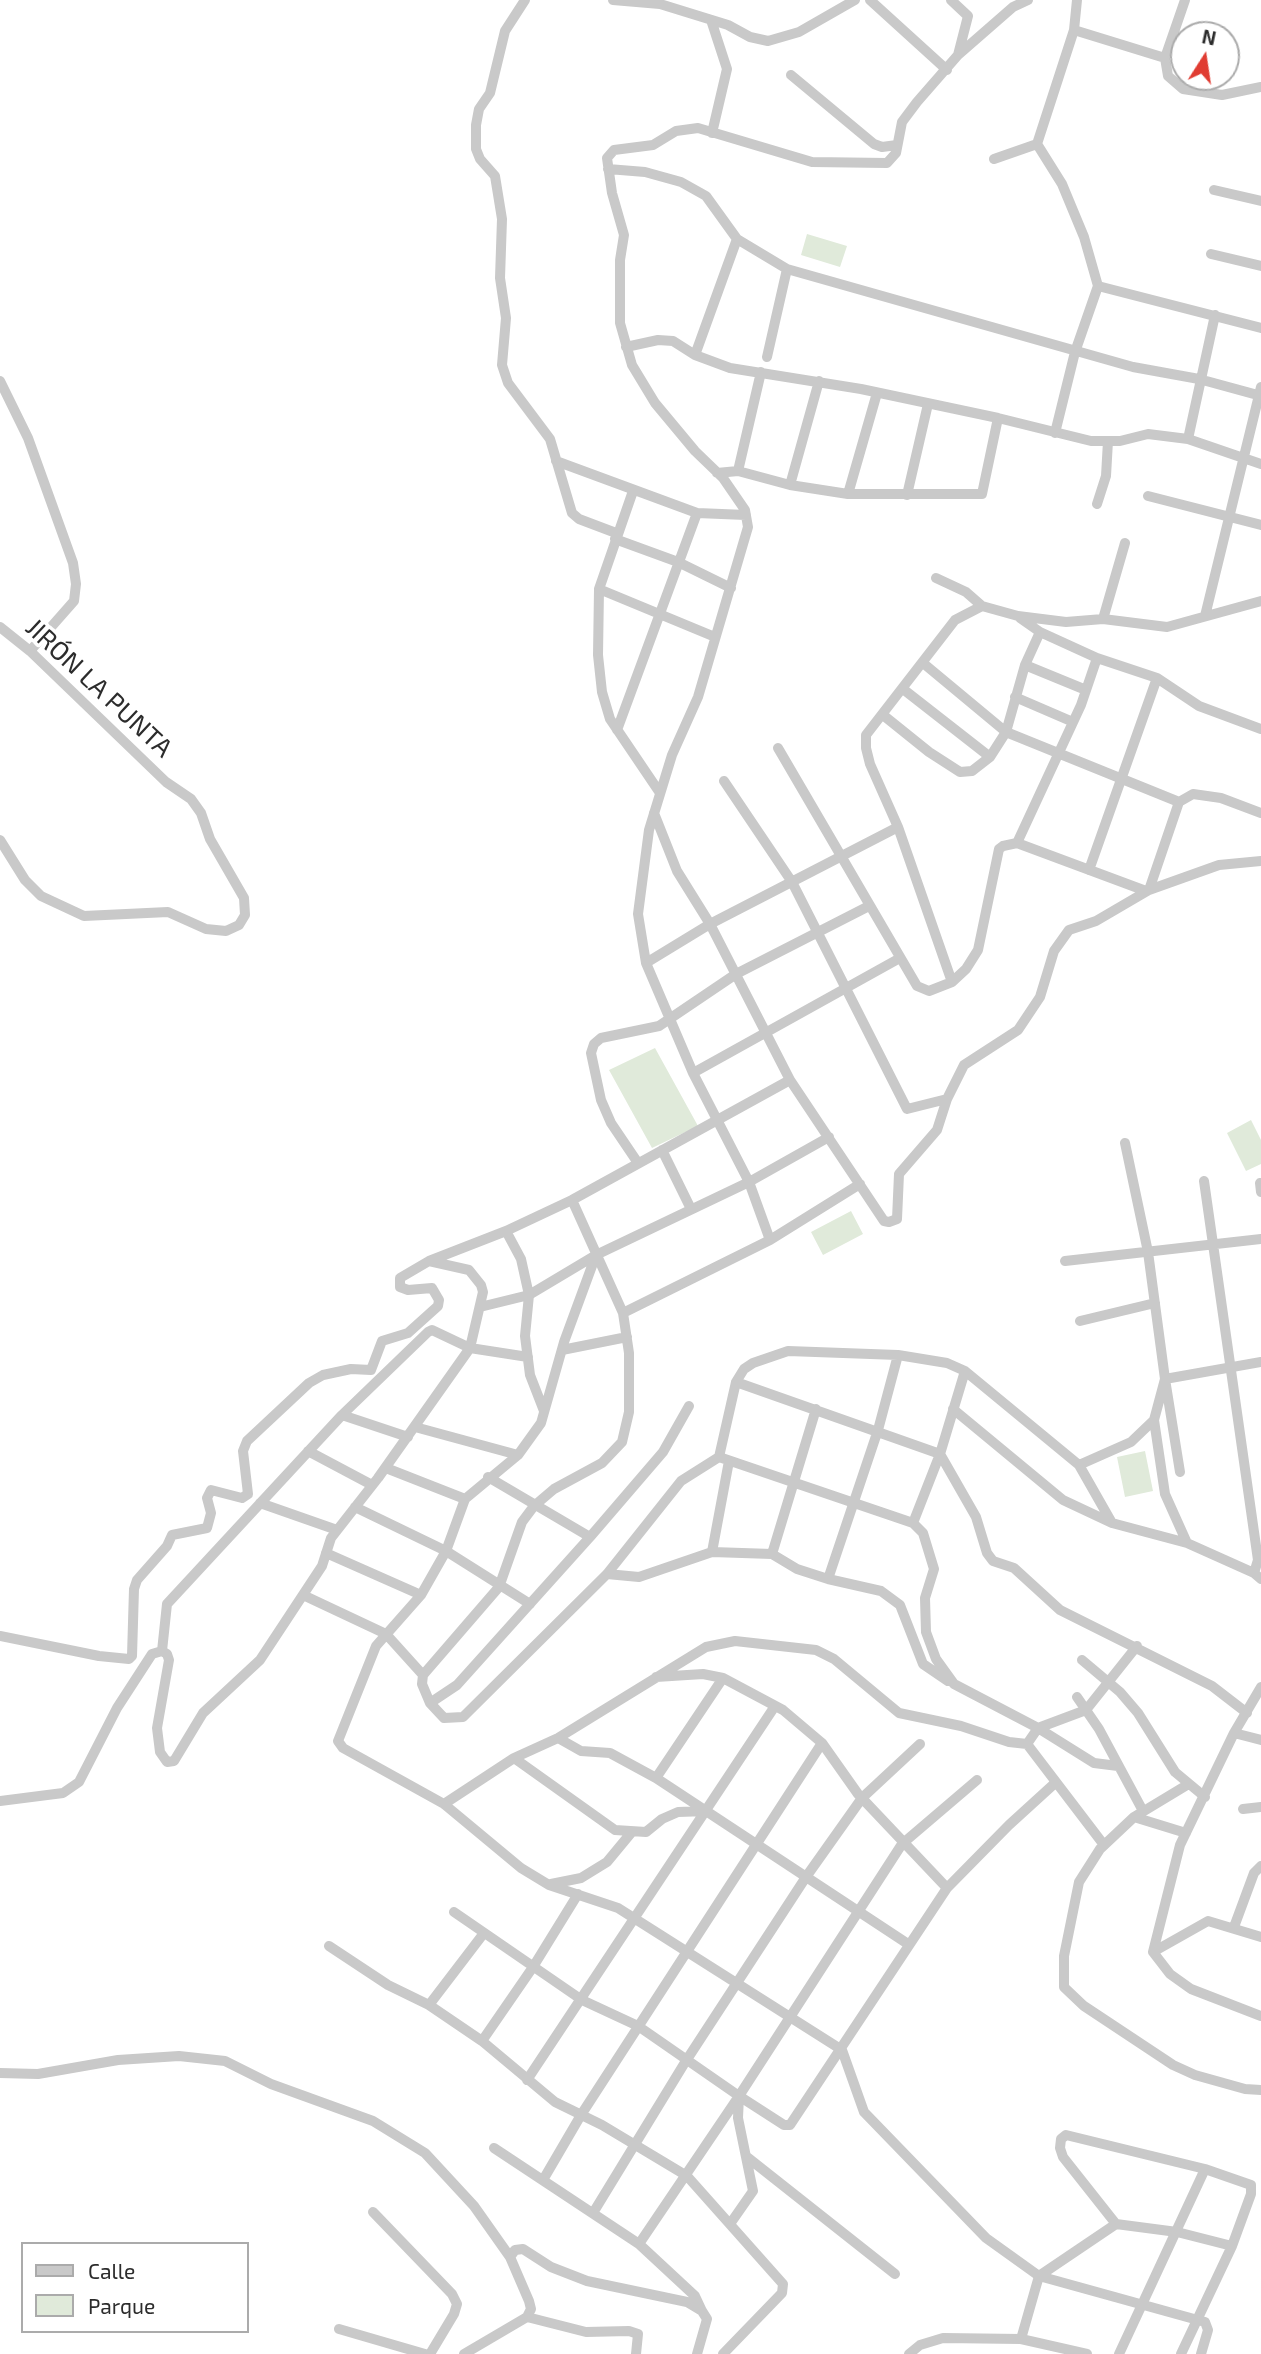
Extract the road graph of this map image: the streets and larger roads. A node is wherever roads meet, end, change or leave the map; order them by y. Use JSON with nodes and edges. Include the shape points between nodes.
{"nodes":[{"id":1,"x":525,"y":0,"type":"edge"},
{"id":2,"x":613,"y":0,"type":"edge"},
{"id":3,"x":855,"y":0,"type":"edge"},
{"id":4,"x":870,"y":0,"type":"edge"},
{"id":5,"x":951,"y":0,"type":"edge"},
{"id":6,"x":1025,"y":0,"type":"edge"},
{"id":7,"x":1077,"y":0,"type":"edge"},
{"id":8,"x":1185,"y":0,"type":"edge"},
{"id":9,"x":711,"y":20,"type":"junction"},
{"id":10,"x":1074,"y":30,"type":"junction"},
{"id":11,"x":958,"y":55,"type":"junction"},
{"id":12,"x":1165,"y":58,"type":"junction"},
{"id":13,"x":947,"y":70,"type":"junction"},
{"id":14,"x":791,"y":75,"type":"dead end"},
{"id":15,"x":1261,"y":87,"type":"edge"},
{"id":16,"x":712,"y":133,"type":"junction"},
{"id":17,"x":1037,"y":144,"type":"junction"},
{"id":18,"x":897,"y":145,"type":"junction"},
{"id":19,"x":994,"y":159,"type":"dead end"},
{"id":20,"x":608,"y":169,"type":"junction"},
{"id":21,"x":1214,"y":190,"type":"dead end"},
{"id":22,"x":1261,"y":201,"type":"edge"},
{"id":23,"x":737,"y":239,"type":"junction"},
{"id":24,"x":1211,"y":254,"type":"dead end"},
{"id":25,"x":1261,"y":266,"type":"edge"},
{"id":26,"x":787,"y":269,"type":"junction"},
{"id":27,"x":1098,"y":286,"type":"junction"},
{"id":28,"x":1215,"y":314,"type":"junction"},
{"id":29,"x":1261,"y":328,"type":"edge"},
{"id":30,"x":626,"y":347,"type":"junction"},
{"id":31,"x":1075,"y":352,"type":"junction"},
{"id":32,"x":695,"y":355,"type":"junction"},
{"id":33,"x":767,"y":357,"type":"dead end"},
{"id":34,"x":761,"y":372,"type":"junction"},
{"id":35,"x":1199,"y":379,"type":"junction"},
{"id":36,"x":819,"y":381,"type":"junction"},
{"id":37,"x":1,"y":384,"type":"edge"},
{"id":38,"x":1260,"y":392,"type":"edge"},
{"id":39,"x":877,"y":393,"type":"junction"},
{"id":40,"x":928,"y":404,"type":"junction"},
{"id":41,"x":998,"y":418,"type":"junction"},
{"id":42,"x":1055,"y":433,"type":"junction"},
{"id":43,"x":1188,"y":439,"type":"junction"},
{"id":44,"x":1108,"y":441,"type":"junction"},
{"id":45,"x":1243,"y":460,"type":"junction"},
{"id":46,"x":556,"y":461,"type":"junction"},
{"id":47,"x":1261,"y":464,"type":"edge"},
{"id":48,"x":738,"y":471,"type":"junction"},
{"id":49,"x":718,"y":473,"type":"junction"},
{"id":50,"x":790,"y":485,"type":"junction"},
{"id":51,"x":633,"y":491,"type":"junction"},
{"id":52,"x":848,"y":494,"type":"junction"},
{"id":53,"x":907,"y":495,"type":"junction"},
{"id":54,"x":1148,"y":496,"type":"dead end"},
{"id":55,"x":1097,"y":504,"type":"dead end"},
{"id":56,"x":697,"y":513,"type":"junction"},
{"id":57,"x":746,"y":515,"type":"junction"},
{"id":58,"x":1229,"y":517,"type":"junction"},
{"id":59,"x":1261,"y":525,"type":"edge"},
{"id":60,"x":616,"y":536,"type":"junction"},
{"id":61,"x":1125,"y":542,"type":"dead end"},
{"id":62,"x":677,"y":562,"type":"junction"},
{"id":63,"x":936,"y":578,"type":"dead end"},
{"id":64,"x":731,"y":588,"type":"junction"},
{"id":65,"x":599,"y":589,"type":"junction"},
{"id":66,"x":1261,"y":601,"type":"edge"},
{"id":67,"x":982,"y":606,"type":"junction"},
{"id":68,"x":660,"y":612,"type":"junction"},
{"id":69,"x":1018,"y":616,"type":"junction"},
{"id":70,"x":1205,"y":616,"type":"junction"},
{"id":71,"x":1103,"y":619,"type":"junction"},
{"id":72,"x":0,"y":627,"type":"edge"},
{"id":73,"x":1040,"y":632,"type":"junction"},
{"id":74,"x":715,"y":637,"type":"junction"},
{"id":75,"x":30,"y":651,"type":"junction"},
{"id":76,"x":1097,"y":658,"type":"junction"},
{"id":77,"x":923,"y":663,"type":"junction"},
{"id":78,"x":1025,"y":665,"type":"junction"},
{"id":79,"x":1157,"y":678,"type":"junction"},
{"id":80,"x":903,"y":690,"type":"junction"},
{"id":81,"x":1086,"y":690,"type":"junction"},
{"id":82,"x":1015,"y":697,"type":"junction"},
{"id":83,"x":883,"y":715,"type":"junction"},
{"id":84,"x":1073,"y":722,"type":"junction"},
{"id":85,"x":1261,"y":729,"type":"edge"},
{"id":86,"x":617,"y":730,"type":"junction"},
{"id":87,"x":1006,"y":732,"type":"junction"},
{"id":88,"x":778,"y":748,"type":"dead end"},
{"id":89,"x":1058,"y":754,"type":"junction"},
{"id":90,"x":990,"y":757,"type":"junction"},
{"id":91,"x":1122,"y":779,"type":"junction"},
{"id":92,"x":724,"y":782,"type":"dead end"},
{"id":93,"x":660,"y":793,"type":"junction"},
{"id":94,"x":1179,"y":802,"type":"junction"},
{"id":95,"x":654,"y":813,"type":"junction"},
{"id":96,"x":1261,"y":813,"type":"edge"},
{"id":97,"x":898,"y":827,"type":"junction"},
{"id":98,"x":0,"y":840,"type":"edge"},
{"id":99,"x":1017,"y":844,"type":"junction"},
{"id":100,"x":840,"y":858,"type":"junction"},
{"id":101,"x":1261,"y":862,"type":"edge"},
{"id":102,"x":1089,"y":870,"type":"junction"},
{"id":103,"x":792,"y":882,"type":"junction"},
{"id":104,"x":1147,"y":890,"type":"junction"},
{"id":105,"x":869,"y":906,"type":"junction"},
{"id":106,"x":710,"y":924,"type":"junction"},
{"id":107,"x":817,"y":933,"type":"junction"},
{"id":108,"x":900,"y":958,"type":"junction"},
{"id":109,"x":646,"y":963,"type":"junction"},
{"id":110,"x":736,"y":975,"type":"junction"},
{"id":111,"x":952,"y":982,"type":"junction"},
{"id":112,"x":845,"y":986,"type":"junction"},
{"id":113,"x":670,"y":1020,"type":"junction"},
{"id":114,"x":765,"y":1031,"type":"junction"},
{"id":115,"x":693,"y":1073,"type":"junction"},
{"id":116,"x":790,"y":1080,"type":"junction"},
{"id":117,"x":947,"y":1099,"type":"junction"},
{"id":118,"x":718,"y":1121,"type":"junction"},
{"id":119,"x":829,"y":1137,"type":"junction"},
{"id":120,"x":1125,"y":1143,"type":"dead end"},
{"id":121,"x":662,"y":1150,"type":"junction"},
{"id":122,"x":638,"y":1163,"type":"junction"},
{"id":123,"x":1204,"y":1181,"type":"dead end"},
{"id":124,"x":748,"y":1182,"type":"junction"},
{"id":125,"x":860,"y":1184,"type":"junction"},
{"id":126,"x":572,"y":1200,"type":"junction"},
{"id":127,"x":691,"y":1209,"type":"junction"},
{"id":128,"x":506,"y":1231,"type":"junction"},
{"id":129,"x":1261,"y":1239,"type":"edge"},
{"id":130,"x":771,"y":1240,"type":"junction"},
{"id":131,"x":1213,"y":1245,"type":"junction"},
{"id":132,"x":1148,"y":1252,"type":"junction"},
{"id":133,"x":596,"y":1255,"type":"junction"},
{"id":134,"x":429,"y":1261,"type":"junction"},
{"id":135,"x":1065,"y":1261,"type":"dead end"},
{"id":136,"x":529,"y":1295,"type":"junction"},
{"id":137,"x":1155,"y":1303,"type":"junction"},
{"id":138,"x":480,"y":1307,"type":"junction"},
{"id":139,"x":623,"y":1313,"type":"junction"},
{"id":140,"x":1080,"y":1321,"type":"dead end"},
{"id":141,"x":627,"y":1336,"type":"junction"},
{"id":142,"x":471,"y":1348,"type":"junction"},
{"id":143,"x":562,"y":1350,"type":"junction"},
{"id":144,"x":898,"y":1355,"type":"junction"},
{"id":145,"x":527,"y":1357,"type":"junction"},
{"id":146,"x":1261,"y":1362,"type":"edge"},
{"id":147,"x":1232,"y":1366,"type":"junction"},
{"id":148,"x":965,"y":1371,"type":"junction"},
{"id":149,"x":1165,"y":1379,"type":"junction"},
{"id":150,"x":736,"y":1382,"type":"junction"},
{"id":151,"x":689,"y":1406,"type":"dead end"},
{"id":152,"x":816,"y":1409,"type":"junction"},
{"id":153,"x":953,"y":1409,"type":"junction"},
{"id":154,"x":544,"y":1411,"type":"junction"},
{"id":155,"x":342,"y":1415,"type":"junction"},
{"id":156,"x":1154,"y":1420,"type":"junction"},
{"id":157,"x":415,"y":1427,"type":"junction"},
{"id":158,"x":878,"y":1430,"type":"junction"},
{"id":159,"x":408,"y":1437,"type":"junction"},
{"id":160,"x":308,"y":1451,"type":"junction"},
{"id":161,"x":940,"y":1454,"type":"junction"},
{"id":162,"x":518,"y":1455,"type":"junction"},
{"id":163,"x":724,"y":1459,"type":"junction"},
{"id":164,"x":1079,"y":1465,"type":"junction"},
{"id":165,"x":386,"y":1468,"type":"junction"},
{"id":166,"x":1180,"y":1472,"type":"dead end"},
{"id":167,"x":488,"y":1477,"type":"junction"},
{"id":168,"x":372,"y":1485,"type":"junction"},
{"id":169,"x":794,"y":1485,"type":"junction"},
{"id":170,"x":465,"y":1499,"type":"junction"},
{"id":171,"x":260,"y":1503,"type":"junction"},
{"id":172,"x":852,"y":1505,"type":"junction"},
{"id":173,"x":534,"y":1506,"type":"junction"},
{"id":174,"x":355,"y":1507,"type":"junction"},
{"id":175,"x":1112,"y":1523,"type":"junction"},
{"id":176,"x":913,"y":1524,"type":"junction"},
{"id":177,"x":337,"y":1530,"type":"junction"},
{"id":178,"x":590,"y":1537,"type":"junction"},
{"id":179,"x":1187,"y":1544,"type":"junction"},
{"id":180,"x":446,"y":1551,"type":"junction"},
{"id":181,"x":712,"y":1552,"type":"junction"},
{"id":182,"x":326,"y":1553,"type":"junction"},
{"id":183,"x":772,"y":1554,"type":"junction"},
{"id":184,"x":607,"y":1574,"type":"junction"},
{"id":185,"x":1258,"y":1576,"type":"edge"},
{"id":186,"x":828,"y":1579,"type":"junction"},
{"id":187,"x":499,"y":1587,"type":"junction"},
{"id":188,"x":303,"y":1595,"type":"junction"},
{"id":189,"x":421,"y":1595,"type":"junction"},
{"id":190,"x":530,"y":1604,"type":"junction"},
{"id":191,"x":386,"y":1634,"type":"junction"},
{"id":192,"x":0,"y":1636,"type":"edge"},
{"id":193,"x":1137,"y":1646,"type":"junction"},
{"id":194,"x":162,"y":1651,"type":"junction"},
{"id":195,"x":1082,"y":1660,"type":"dead end"},
{"id":196,"x":423,"y":1675,"type":"junction"},
{"id":197,"x":656,"y":1677,"type":"junction"},
{"id":198,"x":723,"y":1678,"type":"junction"},
{"id":199,"x":1109,"y":1683,"type":"junction"},
{"id":200,"x":954,"y":1685,"type":"junction"},
{"id":201,"x":1261,"y":1687,"type":"edge"},
{"id":202,"x":1077,"y":1697,"type":"dead end"},
{"id":203,"x":430,"y":1703,"type":"junction"},
{"id":204,"x":775,"y":1706,"type":"junction"},
{"id":205,"x":1086,"y":1710,"type":"junction"},
{"id":206,"x":1247,"y":1713,"type":"junction"},
{"id":207,"x":1038,"y":1728,"type":"junction"},
{"id":208,"x":1234,"y":1733,"type":"junction"},
{"id":209,"x":558,"y":1738,"type":"junction"},
{"id":210,"x":1261,"y":1740,"type":"edge"},
{"id":211,"x":822,"y":1743,"type":"junction"},
{"id":212,"x":920,"y":1744,"type":"dead end"},
{"id":213,"x":1027,"y":1744,"type":"junction"},
{"id":214,"x":514,"y":1758,"type":"junction"},
{"id":215,"x":1118,"y":1766,"type":"junction"},
{"id":216,"x":656,"y":1777,"type":"junction"},
{"id":217,"x":977,"y":1780,"type":"dead end"},
{"id":218,"x":1054,"y":1784,"type":"junction"},
{"id":219,"x":1187,"y":1785,"type":"junction"},
{"id":220,"x":1205,"y":1797,"type":"junction"},
{"id":221,"x":862,"y":1798,"type":"junction"},
{"id":222,"x":0,"y":1801,"type":"edge"},
{"id":223,"x":444,"y":1804,"type":"junction"},
{"id":224,"x":1261,"y":1807,"type":"edge"},
{"id":225,"x":1243,"y":1809,"type":"dead end"},
{"id":226,"x":707,"y":1811,"type":"junction"},
{"id":227,"x":1139,"y":1814,"type":"junction"},
{"id":228,"x":631,"y":1833,"type":"junction"},
{"id":229,"x":1186,"y":1833,"type":"junction"},
{"id":230,"x":757,"y":1844,"type":"junction"},
{"id":231,"x":902,"y":1844,"type":"junction"},
{"id":232,"x":1104,"y":1845,"type":"junction"},
{"id":233,"x":1261,"y":1866,"type":"edge"},
{"id":234,"x":806,"y":1877,"type":"junction"},
{"id":235,"x":549,"y":1885,"type":"junction"},
{"id":236,"x":947,"y":1888,"type":"junction"},
{"id":237,"x":578,"y":1895,"type":"junction"},
{"id":238,"x":859,"y":1911,"type":"junction"},
{"id":239,"x":454,"y":1912,"type":"dead end"},
{"id":240,"x":635,"y":1919,"type":"junction"},
{"id":241,"x":1234,"y":1927,"type":"junction"},
{"id":242,"x":484,"y":1933,"type":"junction"},
{"id":243,"x":1261,"y":1937,"type":"edge"},
{"id":244,"x":908,"y":1944,"type":"junction"},
{"id":245,"x":329,"y":1946,"type":"dead end"},
{"id":246,"x":687,"y":1951,"type":"junction"},
{"id":247,"x":1153,"y":1952,"type":"junction"},
{"id":248,"x":533,"y":1967,"type":"junction"},
{"id":249,"x":737,"y":1983,"type":"junction"},
{"id":250,"x":582,"y":2000,"type":"junction"},
{"id":251,"x":429,"y":2005,"type":"junction"},
{"id":252,"x":1261,"y":2016,"type":"edge"},
{"id":253,"x":790,"y":2017,"type":"junction"},
{"id":254,"x":638,"y":2026,"type":"junction"},
{"id":255,"x":482,"y":2041,"type":"junction"},
{"id":256,"x":842,"y":2050,"type":"junction"},
{"id":257,"x":688,"y":2058,"type":"junction"},
{"id":258,"x":0,"y":2073,"type":"edge"},
{"id":259,"x":527,"y":2080,"type":"junction"},
{"id":260,"x":1261,"y":2090,"type":"edge"},
{"id":261,"x":738,"y":2096,"type":"junction"},
{"id":262,"x":581,"y":2115,"type":"junction"},
{"id":263,"x":635,"y":2144,"type":"junction"},
{"id":264,"x":494,"y":2148,"type":"dead end"},
{"id":265,"x":747,"y":2157,"type":"junction"},
{"id":266,"x":1205,"y":2169,"type":"junction"},
{"id":267,"x":687,"y":2176,"type":"junction"},
{"id":268,"x":543,"y":2180,"type":"junction"},
{"id":269,"x":373,"y":2212,"type":"dead end"},
{"id":270,"x":593,"y":2213,"type":"junction"},
{"id":271,"x":730,"y":2224,"type":"junction"},
{"id":272,"x":1116,"y":2224,"type":"junction"},
{"id":273,"x":1177,"y":2232,"type":"junction"},
{"id":274,"x":639,"y":2244,"type":"junction"},
{"id":275,"x":1232,"y":2246,"type":"junction"},
{"id":276,"x":510,"y":2257,"type":"junction"},
{"id":277,"x":895,"y":2274,"type":"dead end"},
{"id":278,"x":1039,"y":2276,"type":"junction"},
{"id":279,"x":1143,"y":2303,"type":"junction"},
{"id":280,"x":702,"y":2311,"type":"junction"},
{"id":281,"x":1196,"y":2317,"type":"junction"},
{"id":282,"x":527,"y":2318,"type":"junction"},
{"id":283,"x":339,"y":2329,"type":"dead end"},
{"id":284,"x":1021,"y":2339,"type":"junction"},
{"id":285,"x":425,"y":2354,"type":"edge"},
{"id":286,"x":430,"y":2354,"type":"edge"},
{"id":287,"x":464,"y":2354,"type":"edge"},
{"id":288,"x":636,"y":2354,"type":"edge"},
{"id":289,"x":697,"y":2354,"type":"edge"},
{"id":290,"x":723,"y":2354,"type":"edge"},
{"id":291,"x":909,"y":2354,"type":"edge"},
{"id":292,"x":1087,"y":2354,"type":"edge"},
{"id":293,"x":1119,"y":2354,"type":"edge"},
{"id":294,"x":1181,"y":2354,"type":"edge"},
{"id":295,"x":1201,"y":2354,"type":"edge"}],
"edges":[{"from":1,"to":46,"type":"street","via":[[505,31],[490,93],[477,117],[476,149],[495,176],[502,219],[500,278],[506,318],[502,365],[515,394],[550,439]]},
{"from":2,"to":9,"type":"street","via":[[660,4]]},
{"from":3,"to":9,"type":"street","via":[[799,32],[768,41]]},
{"from":4,"to":13,"type":"street"},
{"from":5,"to":11,"type":"street","via":[[968,16]]},
{"from":6,"to":11,"type":"street"},
{"from":7,"to":10,"type":"street"},
{"from":8,"to":12,"type":"street"},
{"from":9,"to":16,"type":"street","via":[[727,69]]},
{"from":10,"to":12,"type":"street"},
{"from":10,"to":17,"type":"street"},
{"from":11,"to":13,"type":"street"},
{"from":12,"to":15,"type":"street","via":[[1168,76],[1183,89],[1222,95]]},
{"from":13,"to":18,"type":"street","via":[[902,122]]},
{"from":14,"to":18,"type":"street","via":[[874,144]]},
{"from":16,"to":18,"type":"street","via":[[812,162],[887,163]]},
{"from":16,"to":20,"type":"street","via":[[698,128],[676,131],[653,145],[614,150],[607,158]]},
{"from":17,"to":19,"type":"street"},
{"from":17,"to":27,"type":"street","via":[[1062,184]]},
{"from":20,"to":23,"type":"street","via":[[681,181],[706,197]]},
{"from":20,"to":30,"type":"street","via":[[624,234],[620,323]]},
{"from":21,"to":22,"type":"street"},
{"from":23,"to":26,"type":"street"},
{"from":23,"to":32,"type":"street"},
{"from":24,"to":25,"type":"street"},
{"from":26,"to":31,"type":"street"},
{"from":26,"to":33,"type":"street"},
{"from":27,"to":28,"type":"street"},
{"from":27,"to":31,"type":"street"},
{"from":28,"to":29,"type":"street"},
{"from":28,"to":35,"type":"street"},
{"from":30,"to":32,"type":"street","via":[[673,341]]},
{"from":30,"to":49,"type":"street","via":[[656,403]]},
{"from":31,"to":35,"type":"street"},
{"from":31,"to":42,"type":"street"},
{"from":32,"to":34,"type":"street","via":[[730,368]]},
{"from":34,"to":36,"type":"street"},
{"from":34,"to":48,"type":"street"},
{"from":35,"to":38,"type":"street"},
{"from":35,"to":43,"type":"street"},
{"from":36,"to":39,"type":"street"},
{"from":36,"to":50,"type":"street"},
{"from":37,"to":75,"type":"street","via":[[29,438],[74,563],[74,601]]},
{"from":38,"to":45,"type":"street"},
{"from":39,"to":40,"type":"street"},
{"from":39,"to":52,"type":"street"},
{"from":40,"to":41,"type":"street"},
{"from":40,"to":53,"type":"street"},
{"from":41,"to":42,"type":"street"},
{"from":41,"to":53,"type":"street","via":[[982,494]]},
{"from":42,"to":44,"type":"street","via":[[1091,442]]},
{"from":43,"to":44,"type":"street","via":[[1148,434]]},
{"from":43,"to":45,"type":"street"},
{"from":44,"to":55,"type":"street","via":[[1106,476]]},
{"from":45,"to":47,"type":"street"},
{"from":45,"to":58,"type":"street"},
{"from":46,"to":51,"type":"street"},
{"from":46,"to":60,"type":"street","via":[[572,513]]},
{"from":48,"to":49,"type":"street"},
{"from":48,"to":50,"type":"street"},
{"from":49,"to":57,"type":"street"},
{"from":50,"to":52,"type":"street"},
{"from":51,"to":56,"type":"street"},
{"from":51,"to":60,"type":"street"},
{"from":52,"to":53,"type":"street"},
{"from":54,"to":58,"type":"street"},
{"from":56,"to":57,"type":"street"},
{"from":56,"to":62,"type":"street"},
{"from":57,"to":64,"type":"street","via":[[748,527]]},
{"from":58,"to":59,"type":"street"},
{"from":58,"to":70,"type":"street"},
{"from":60,"to":62,"type":"street"},
{"from":60,"to":65,"type":"street"},
{"from":61,"to":71,"type":"street"},
{"from":62,"to":64,"type":"street"},
{"from":62,"to":68,"type":"street"},
{"from":63,"to":67,"type":"street","via":[[967,592]]},
{"from":64,"to":74,"type":"street"},
{"from":65,"to":68,"type":"street"},
{"from":65,"to":86,"type":"street","via":[[602,692]]},
{"from":66,"to":70,"type":"street"},
{"from":67,"to":69,"type":"street"},
{"from":67,"to":77,"type":"street","via":[[955,620]]},
{"from":68,"to":74,"type":"street"},
{"from":68,"to":86,"type":"street"},
{"from":69,"to":71,"type":"street","via":[[1066,622]]},
{"from":69,"to":73,"type":"street"},
{"from":70,"to":71,"type":"street","via":[[1167,627]]},
{"from":72,"to":75,"type":"street","name":"JIRÓN LA PUNTA"},
{"from":73,"to":76,"type":"street"},
{"from":73,"to":78,"type":"street"},
{"from":74,"to":93,"type":"street","via":[[698,697]]},
{"from":75,"to":98,"type":"street","name":"JIRÓN LA PUNTA","via":[[166,782],[191,799],[244,898],[245,915],[239,925],[226,931],[206,929],[168,912],[100,917],[60,907],[25,880]]},
{"from":76,"to":79,"type":"street"},
{"from":76,"to":81,"type":"street"},
{"from":77,"to":80,"type":"street"},
{"from":77,"to":87,"type":"street"},
{"from":78,"to":81,"type":"street"},
{"from":78,"to":82,"type":"street"},
{"from":79,"to":85,"type":"street","via":[[1199,706]]},
{"from":79,"to":91,"type":"street"},
{"from":80,"to":83,"type":"street"},
{"from":80,"to":90,"type":"street"},
{"from":81,"to":84,"type":"street"},
{"from":82,"to":84,"type":"street"},
{"from":82,"to":87,"type":"street"},
{"from":83,"to":90,"type":"street","via":[[960,772],[972,771]]},
{"from":83,"to":97,"type":"street","via":[[866,735],[866,748]]},
{"from":84,"to":89,"type":"street"},
{"from":86,"to":93,"type":"street"},
{"from":87,"to":89,"type":"street"},
{"from":87,"to":90,"type":"street"},
{"from":88,"to":100,"type":"street"},
{"from":89,"to":91,"type":"street"},
{"from":89,"to":99,"type":"street"},
{"from":91,"to":94,"type":"street"},
{"from":91,"to":102,"type":"street"},
{"from":92,"to":103,"type":"street"},
{"from":93,"to":95,"type":"street"},
{"from":94,"to":96,"type":"street","via":[[1194,794]]},
{"from":94,"to":104,"type":"street"},
{"from":95,"to":106,"type":"street","via":[[677,870]]},
{"from":95,"to":109,"type":"street","via":[[638,914]]},
{"from":97,"to":100,"type":"street"},
{"from":97,"to":111,"type":"street"},
{"from":99,"to":102,"type":"street"},
{"from":99,"to":111,"type":"street","via":[[999,849],[978,950]]},
{"from":100,"to":103,"type":"street"},
{"from":100,"to":105,"type":"street"},
{"from":101,"to":104,"type":"street","via":[[1219,865]]},
{"from":102,"to":104,"type":"street"},
{"from":103,"to":106,"type":"street"},
{"from":103,"to":107,"type":"street"},
{"from":104,"to":117,"type":"street","via":[[1096,921],[1069,930],[1054,951],[1040,997],[1018,1030],[964,1065]]},
{"from":105,"to":107,"type":"street"},
{"from":105,"to":108,"type":"street"},
{"from":106,"to":109,"type":"street"},
{"from":106,"to":110,"type":"street"},
{"from":107,"to":110,"type":"street"},
{"from":107,"to":112,"type":"street"},
{"from":108,"to":111,"type":"street","via":[[918,986],[929,991]]},
{"from":108,"to":112,"type":"street"},
{"from":109,"to":113,"type":"street"},
{"from":110,"to":113,"type":"street"},
{"from":110,"to":114,"type":"street"},
{"from":112,"to":114,"type":"street"},
{"from":112,"to":117,"type":"street","via":[[907,1110]]},
{"from":113,"to":115,"type":"street"},
{"from":113,"to":122,"type":"street","via":[[601,1038],[590,1053],[611,1123]]},
{"from":114,"to":115,"type":"street"},
{"from":114,"to":116,"type":"street"},
{"from":115,"to":118,"type":"street"},
{"from":116,"to":118,"type":"street"},
{"from":116,"to":119,"type":"street"},
{"from":117,"to":125,"type":"street","via":[[937,1130],[899,1174],[897,1219],[884,1221]]},
{"from":118,"to":121,"type":"street"},
{"from":118,"to":124,"type":"street"},
{"from":119,"to":124,"type":"street"},
{"from":119,"to":125,"type":"street"},
{"from":120,"to":132,"type":"street"},
{"from":121,"to":122,"type":"street"},
{"from":121,"to":127,"type":"street"},
{"from":122,"to":126,"type":"street"},
{"from":123,"to":131,"type":"street"},
{"from":124,"to":127,"type":"street"},
{"from":124,"to":130,"type":"street"},
{"from":125,"to":130,"type":"street"},
{"from":126,"to":128,"type":"street"},
{"from":126,"to":133,"type":"street"},
{"from":127,"to":133,"type":"street"},
{"from":128,"to":134,"type":"street"},
{"from":128,"to":136,"type":"street","via":[[521,1259]]},
{"from":129,"to":131,"type":"street"},
{"from":130,"to":139,"type":"street"},
{"from":131,"to":132,"type":"street"},
{"from":131,"to":147,"type":"street"},
{"from":132,"to":135,"type":"street"},
{"from":132,"to":137,"type":"street"},
{"from":133,"to":136,"type":"street"},
{"from":133,"to":139,"type":"street"},
{"from":133,"to":143,"type":"street"},
{"from":134,"to":138,"type":"street","via":[[454,1264],[478,1278],[483,1292]]},
{"from":134,"to":192,"type":"street","via":[[399,1283],[408,1290],[432,1288],[438,1306],[408,1333],[382,1341],[371,1370],[342,1370],[309,1383],[244,1445],[246,1498],[211,1490],[206,1498],[211,1513],[207,1528],[172,1535],[137,1580],[129,1659]]},
{"from":136,"to":138,"type":"street"},
{"from":136,"to":145,"type":"street"},
{"from":137,"to":140,"type":"street"},
{"from":137,"to":149,"type":"street"},
{"from":138,"to":142,"type":"street"},
{"from":139,"to":141,"type":"street"},
{"from":141,"to":143,"type":"street"},
{"from":141,"to":173,"type":"street","via":[[629,1412],[622,1443],[602,1463],[554,1489]]},
{"from":142,"to":145,"type":"street"},
{"from":142,"to":155,"type":"street","via":[[428,1332]]},
{"from":142,"to":157,"type":"street"},
{"from":143,"to":154,"type":"street"},
{"from":144,"to":148,"type":"street","via":[[947,1363]]},
{"from":144,"to":150,"type":"street","via":[[788,1351],[753,1363]]},
{"from":144,"to":158,"type":"street"},
{"from":145,"to":154,"type":"street"},
{"from":146,"to":147,"type":"street"},
{"from":147,"to":149,"type":"street"},
{"from":147,"to":185,"type":"street"},
{"from":148,"to":153,"type":"street"},
{"from":148,"to":164,"type":"street"},
{"from":149,"to":156,"type":"street"},
{"from":149,"to":166,"type":"street"},
{"from":150,"to":152,"type":"street"},
{"from":150,"to":163,"type":"street"},
{"from":151,"to":178,"type":"street","via":[[663,1452]]},
{"from":152,"to":158,"type":"street"},
{"from":152,"to":169,"type":"street"},
{"from":153,"to":161,"type":"street"},
{"from":153,"to":175,"type":"street","via":[[1063,1500]]},
{"from":154,"to":162,"type":"street","via":[[541,1423]]},
{"from":155,"to":159,"type":"street"},
{"from":155,"to":160,"type":"street"},
{"from":156,"to":164,"type":"street","via":[[1131,1442]]},
{"from":156,"to":179,"type":"street","via":[[1165,1494]]},
{"from":157,"to":159,"type":"street"},
{"from":157,"to":162,"type":"street"},
{"from":158,"to":161,"type":"street"},
{"from":158,"to":172,"type":"street"},
{"from":159,"to":165,"type":"street"},
{"from":160,"to":168,"type":"street"},
{"from":160,"to":171,"type":"street"},
{"from":161,"to":176,"type":"street"},
{"from":161,"to":193,"type":"street","via":[[976,1517],[993,1561],[1014,1568],[1060,1610]]},
{"from":162,"to":167,"type":"street"},
{"from":163,"to":169,"type":"street"},
{"from":163,"to":181,"type":"street"},
{"from":163,"to":184,"type":"street","via":[[681,1480]]},
{"from":164,"to":175,"type":"street"},
{"from":165,"to":168,"type":"street"},
{"from":165,"to":170,"type":"street"},
{"from":167,"to":170,"type":"street"},
{"from":167,"to":173,"type":"street"},
{"from":168,"to":174,"type":"street"},
{"from":169,"to":172,"type":"street"},
{"from":169,"to":183,"type":"street"},
{"from":170,"to":180,"type":"street"},
{"from":171,"to":177,"type":"street"},
{"from":171,"to":194,"type":"street","via":[[167,1604]]},
{"from":172,"to":176,"type":"street"},
{"from":172,"to":186,"type":"street"},
{"from":173,"to":178,"type":"street"},
{"from":173,"to":187,"type":"street","via":[[522,1522]]},
{"from":174,"to":177,"type":"street"},
{"from":174,"to":180,"type":"street"},
{"from":175,"to":179,"type":"street"},
{"from":176,"to":200,"type":"street","via":[[923,1533],[934,1569],[925,1598],[926,1632],[936,1659]]},
{"from":177,"to":182,"type":"street"},
{"from":178,"to":190,"type":"street"},
{"from":179,"to":185,"type":"street"},
{"from":180,"to":187,"type":"street"},
{"from":180,"to":189,"type":"street"},
{"from":181,"to":183,"type":"street"},
{"from":181,"to":184,"type":"street","via":[[639,1577]]},
{"from":182,"to":188,"type":"street"},
{"from":182,"to":189,"type":"street"},
{"from":183,"to":186,"type":"street","via":[[797,1569]]},
{"from":184,"to":203,"type":"street","via":[[463,1717],[444,1718]]},
{"from":186,"to":200,"type":"street","via":[[881,1591],[900,1605],[923,1664]]},
{"from":187,"to":190,"type":"street"},
{"from":187,"to":196,"type":"street"},
{"from":188,"to":191,"type":"street"},
{"from":188,"to":194,"type":"street","via":[[260,1660],[204,1713],[174,1761],[162,1758],[157,1728],[169,1671],[167,1654]]},
{"from":189,"to":191,"type":"street"},
{"from":190,"to":203,"type":"street","via":[[457,1685]]},
{"from":191,"to":196,"type":"street"},
{"from":191,"to":223,"type":"street","via":[[376,1646],[338,1741]]},
{"from":193,"to":199,"type":"street"},
{"from":193,"to":206,"type":"street","via":[[1212,1686]]},
{"from":194,"to":222,"type":"street","via":[[152,1654],[117,1708],[79,1782],[63,1793]]},
{"from":195,"to":199,"type":"street"},
{"from":196,"to":203,"type":"street"},
{"from":197,"to":198,"type":"street","via":[[703,1674]]},
{"from":197,"to":209,"type":"street"},
{"from":197,"to":213,"type":"street","via":[[706,1647],[735,1642],[816,1650],[834,1659],[899,1713]]},
{"from":198,"to":204,"type":"street"},
{"from":198,"to":216,"type":"street"},
{"from":199,"to":205,"type":"street"},
{"from":199,"to":219,"type":"street","via":[[1138,1713]]},
{"from":200,"to":207,"type":"street"},
{"from":201,"to":206,"type":"street"},
{"from":202,"to":205,"type":"street"},
{"from":204,"to":211,"type":"street"},
{"from":204,"to":226,"type":"street"},
{"from":205,"to":207,"type":"street"},
{"from":205,"to":215,"type":"street"},
{"from":206,"to":208,"type":"street"},
{"from":207,"to":213,"type":"street"},
{"from":207,"to":215,"type":"street","via":[[1094,1763]]},
{"from":208,"to":210,"type":"street"},
{"from":208,"to":220,"type":"street"},
{"from":209,"to":214,"type":"street"},
{"from":209,"to":216,"type":"street","via":[[581,1751],[610,1753]]},
{"from":211,"to":221,"type":"street"},
{"from":211,"to":230,"type":"street"},
{"from":212,"to":221,"type":"street"},
{"from":213,"to":218,"type":"street"},
{"from":214,"to":223,"type":"street"},
{"from":214,"to":228,"type":"street","via":[[615,1830]]},
{"from":215,"to":227,"type":"street"},
{"from":216,"to":226,"type":"street"},
{"from":217,"to":231,"type":"street"},
{"from":218,"to":232,"type":"street"},
{"from":218,"to":236,"type":"street"},
{"from":219,"to":220,"type":"street"},
{"from":219,"to":227,"type":"street"},
{"from":220,"to":229,"type":"street"},
{"from":221,"to":231,"type":"street"},
{"from":221,"to":234,"type":"street"},
{"from":223,"to":235,"type":"street","via":[[521,1868]]},
{"from":224,"to":225,"type":"street"},
{"from":226,"to":228,"type":"street","via":[[678,1812],[646,1832]]},
{"from":226,"to":230,"type":"street"},
{"from":226,"to":240,"type":"street"},
{"from":227,"to":229,"type":"street"},
{"from":227,"to":232,"type":"street"},
{"from":228,"to":235,"type":"street","via":[[607,1863],[581,1878]]},
{"from":229,"to":247,"type":"street"},
{"from":230,"to":234,"type":"street"},
{"from":230,"to":246,"type":"street"},
{"from":231,"to":236,"type":"street"},
{"from":231,"to":238,"type":"street"},
{"from":232,"to":260,"type":"street","via":[[1075,1894],[1062,1967],[1068,1994],[1190,2074]]},
{"from":233,"to":241,"type":"street","via":[[1254,1873]]},
{"from":234,"to":238,"type":"street"},
{"from":234,"to":249,"type":"street"},
{"from":235,"to":237,"type":"street"},
{"from":236,"to":244,"type":"street"},
{"from":237,"to":240,"type":"street","via":[[618,1908]]},
{"from":237,"to":248,"type":"street"},
{"from":238,"to":244,"type":"street"},
{"from":238,"to":253,"type":"street"},
{"from":239,"to":242,"type":"street"},
{"from":240,"to":246,"type":"street"},
{"from":240,"to":250,"type":"street"},
{"from":241,"to":243,"type":"street"},
{"from":241,"to":247,"type":"street","via":[[1208,1921]]},
{"from":242,"to":248,"type":"street"},
{"from":242,"to":251,"type":"street"},
{"from":244,"to":256,"type":"street"},
{"from":245,"to":251,"type":"street","via":[[388,1986]]},
{"from":246,"to":249,"type":"street"},
{"from":246,"to":254,"type":"street"},
{"from":247,"to":252,"type":"street","via":[[1170,1974],[1191,1989]]},
{"from":248,"to":250,"type":"street"},
{"from":248,"to":255,"type":"street"},
{"from":249,"to":253,"type":"street"},
{"from":249,"to":257,"type":"street"},
{"from":250,"to":254,"type":"street"},
{"from":250,"to":259,"type":"street"},
{"from":251,"to":255,"type":"street"},
{"from":253,"to":256,"type":"street"},
{"from":253,"to":261,"type":"street"},
{"from":254,"to":257,"type":"street"},
{"from":254,"to":262,"type":"street"},
{"from":255,"to":259,"type":"street"},
{"from":256,"to":261,"type":"street","via":[[790,2125]]},
{"from":256,"to":278,"type":"street","via":[[864,2112],[986,2238]]},
{"from":257,"to":261,"type":"street"},
{"from":257,"to":263,"type":"street"},
{"from":258,"to":276,"type":"street","via":[[38,2074],[118,2060],[179,2056],[225,2061],[271,2084],[373,2121],[425,2153],[474,2206]]},
{"from":259,"to":262,"type":"street"},
{"from":261,"to":265,"type":"street"},
{"from":261,"to":267,"type":"street"},
{"from":262,"to":263,"type":"street"},
{"from":262,"to":268,"type":"street"},
{"from":263,"to":267,"type":"street"},
{"from":263,"to":270,"type":"street"},
{"from":264,"to":268,"type":"street"},
{"from":265,"to":271,"type":"street","via":[[753,2191]]},
{"from":265,"to":277,"type":"street"},
{"from":266,"to":272,"type":"street","via":[[1066,2135],[1061,2139],[1063,2157]]},
{"from":266,"to":273,"type":"street"},
{"from":266,"to":275,"type":"street","via":[[1251,2185]]},
{"from":267,"to":271,"type":"street"},
{"from":267,"to":274,"type":"street"},
{"from":268,"to":270,"type":"street"},
{"from":269,"to":286,"type":"street","via":[[457,2304]]},
{"from":270,"to":274,"type":"street"},
{"from":271,"to":290,"type":"street","via":[[783,2284],[782,2293],[766,2312]]},
{"from":272,"to":273,"type":"street"},
{"from":272,"to":278,"type":"street"},
{"from":273,"to":275,"type":"street"},
{"from":273,"to":279,"type":"street"},
{"from":274,"to":280,"type":"street","via":[[688,2289]]},
{"from":275,"to":281,"type":"street"},
{"from":276,"to":280,"type":"street","via":[[523,2249],[551,2267],[587,2281],[687,2302]]},
{"from":276,"to":282,"type":"street","via":[[529,2301]]},
{"from":278,"to":279,"type":"street"},
{"from":278,"to":284,"type":"street"},
{"from":279,"to":281,"type":"street"},
{"from":279,"to":293,"type":"street"},
{"from":280,"to":289,"type":"street","via":[[707,2319]]},
{"from":281,"to":294,"type":"street"},
{"from":281,"to":295,"type":"street","via":[[1208,2329]]},
{"from":282,"to":287,"type":"street"},
{"from":282,"to":288,"type":"street","via":[[586,2332],[629,2331],[638,2334]]},
{"from":283,"to":285,"type":"street"},
{"from":284,"to":291,"type":"street","via":[[943,2338]]},
{"from":284,"to":292,"type":"street"}]}
